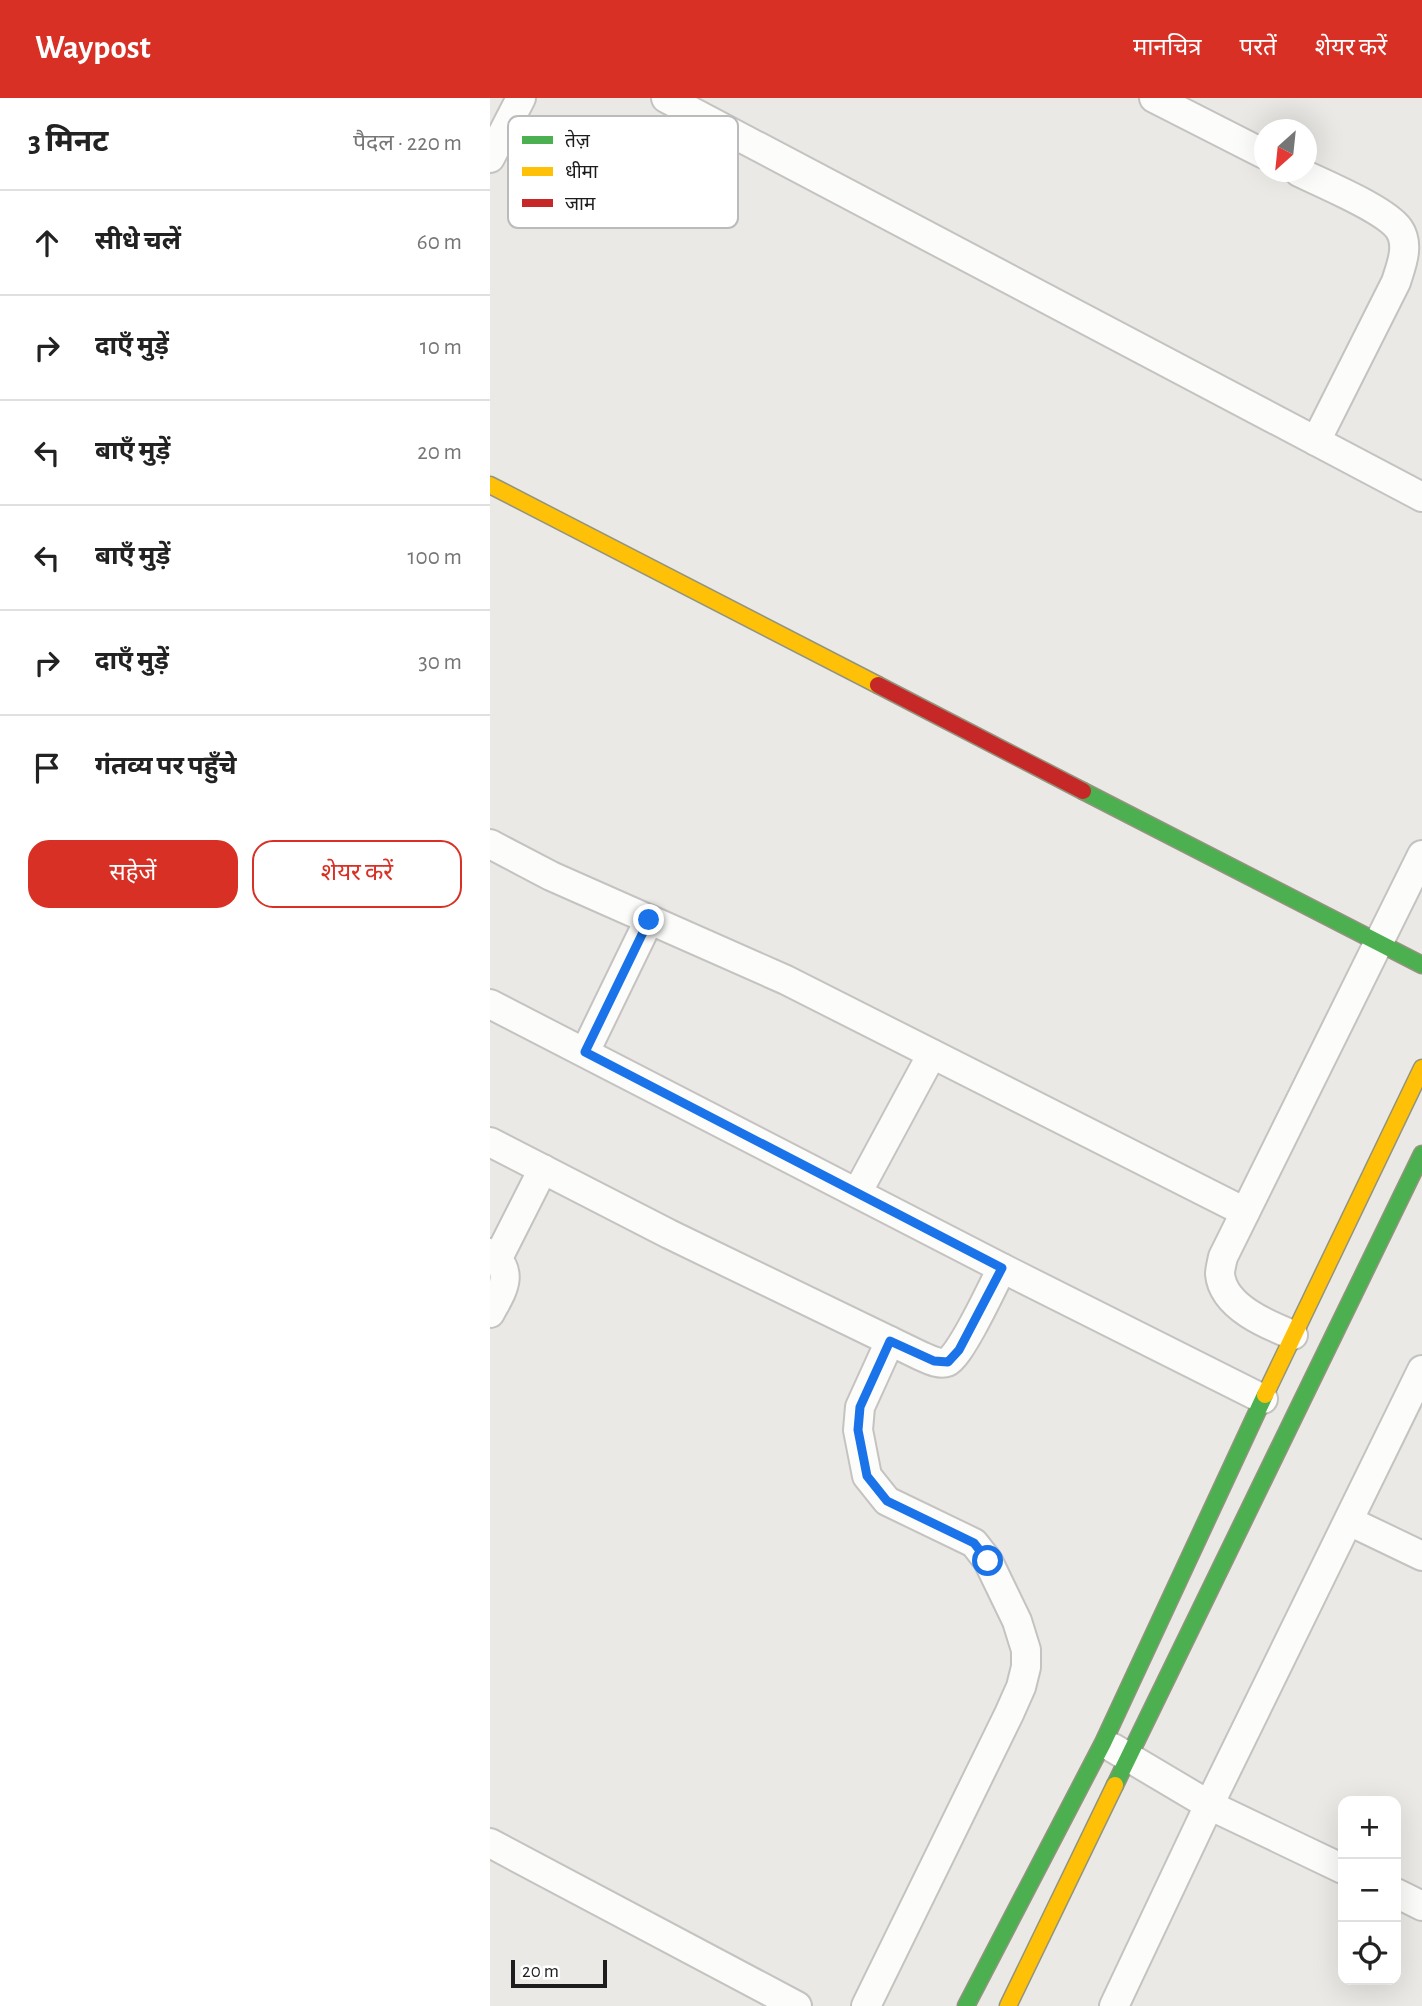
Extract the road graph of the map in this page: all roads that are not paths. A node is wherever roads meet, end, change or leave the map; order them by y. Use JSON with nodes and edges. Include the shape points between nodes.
{"nodes":[{"id":1,"x":521,"y":98,"type":"edge"},
{"id":2,"x":666,"y":98,"type":"edge"},
{"id":3,"x":1154,"y":98,"type":"edge"},
{"id":4,"x":512,"y":116,"type":"edge"},
{"id":5,"x":700,"y":116,"type":"edge"},
{"id":6,"x":508,"y":123,"type":"edge"},
{"id":7,"x":738,"y":136,"type":"edge"},
{"id":8,"x":1254,"y":148,"type":"edge"},
{"id":9,"x":490,"y":158,"type":"edge"},
{"id":10,"x":1317,"y":181,"type":"edge"},
{"id":11,"x":1316,"y":440,"type":"junction"},
{"id":12,"x":490,"y":485,"type":"edge"},
{"id":13,"x":1422,"y":496,"type":"edge"},
{"id":14,"x":490,"y":844,"type":"edge"},
{"id":15,"x":1422,"y":855,"type":"edge"},
{"id":16,"x":649,"y":920,"type":"junction"},
{"id":17,"x":1379,"y":943,"type":"junction"},
{"id":18,"x":1422,"y":965,"type":"edge"},
{"id":19,"x":490,"y":1004,"type":"edge"},
{"id":20,"x":585,"y":1052,"type":"junction"},
{"id":21,"x":932,"y":1054,"type":"junction"},
{"id":22,"x":1422,"y":1068,"type":"edge"},
{"id":23,"x":490,"y":1142,"type":"edge"},
{"id":24,"x":1422,"y":1154,"type":"edge"},
{"id":25,"x":542,"y":1169,"type":"junction"},
{"id":26,"x":857,"y":1193,"type":"junction"},
{"id":27,"x":1245,"y":1212,"type":"junction"},
{"id":28,"x":494,"y":1255,"type":"edge"},
{"id":29,"x":1002,"y":1268,"type":"junction"},
{"id":30,"x":490,"y":1313,"type":"edge"},
{"id":31,"x":1293,"y":1335,"type":"junction"},
{"id":32,"x":890,"y":1341,"type":"junction"},
{"id":33,"x":1422,"y":1370,"type":"edge"},
{"id":34,"x":1263,"y":1399,"type":"junction"},
{"id":35,"x":1349,"y":1521,"type":"junction"},
{"id":36,"x":1422,"y":1556,"type":"edge"},
{"id":37,"x":1103,"y":1743,"type":"junction"},
{"id":38,"x":1128,"y":1756,"type":"junction"},
{"id":39,"x":1209,"y":1805,"type":"junction"},
{"id":40,"x":490,"y":1843,"type":"edge"},
{"id":41,"x":1338,"y":1867,"type":"edge"},
{"id":42,"x":1401,"y":1896,"type":"edge"},
{"id":43,"x":1422,"y":1906,"type":"edge"},
{"id":44,"x":797,"y":2006,"type":"edge"},
{"id":45,"x":866,"y":2006,"type":"edge"},
{"id":46,"x":965,"y":2006,"type":"edge"},
{"id":47,"x":1009,"y":2006,"type":"edge"},
{"id":48,"x":1114,"y":2006,"type":"edge"}],
"edges":[{"from":1,"to":4,"type":"street"},
{"from":2,"to":5,"type":"street"},
{"from":3,"to":8,"type":"street"},
{"from":6,"to":9,"type":"street"},
{"from":7,"to":11,"type":"street"},
{"from":10,"to":11,"type":"street","via":[[1384,216],[1400,229],[1404,243],[1396,282]]},
{"from":11,"to":13,"type":"street"},
{"from":12,"to":17,"type":"street"},
{"from":14,"to":16,"type":"street"},
{"from":15,"to":17,"type":"street"},
{"from":16,"to":20,"type":"street"},
{"from":16,"to":21,"type":"street","via":[[786,979]]},
{"from":17,"to":18,"type":"street"},
{"from":17,"to":27,"type":"street"},
{"from":19,"to":20,"type":"street"},
{"from":20,"to":26,"type":"street"},
{"from":21,"to":26,"type":"street"},
{"from":21,"to":27,"type":"street"},
{"from":22,"to":31,"type":"street"},
{"from":23,"to":25,"type":"street"},
{"from":24,"to":38,"type":"street"},
{"from":25,"to":28,"type":"street"},
{"from":25,"to":32,"type":"street"},
{"from":26,"to":29,"type":"street"},
{"from":27,"to":31,"type":"street","via":[[1223,1257],[1220,1273],[1225,1288],[1251,1314]]},
{"from":28,"to":30,"type":"street","via":[[505,1280]]},
{"from":29,"to":32,"type":"street","via":[[959,1350],[948,1362],[934,1361]]},
{"from":29,"to":34,"type":"street"},
{"from":31,"to":34,"type":"street"},
{"from":32,"to":45,"type":"street","via":[[860,1407],[858,1430],[867,1476],[887,1501],[974,1543],[988,1561],[1017,1621],[1026,1667],[1009,1714]]},
{"from":33,"to":35,"type":"street"},
{"from":34,"to":37,"type":"street"},
{"from":35,"to":36,"type":"street"},
{"from":35,"to":39,"type":"street"},
{"from":37,"to":38,"type":"street"},
{"from":37,"to":46,"type":"street"},
{"from":38,"to":39,"type":"street"},
{"from":38,"to":47,"type":"street"},
{"from":39,"to":41,"type":"street"},
{"from":39,"to":48,"type":"street"},
{"from":40,"to":44,"type":"street"},
{"from":42,"to":43,"type":"street"}]}
